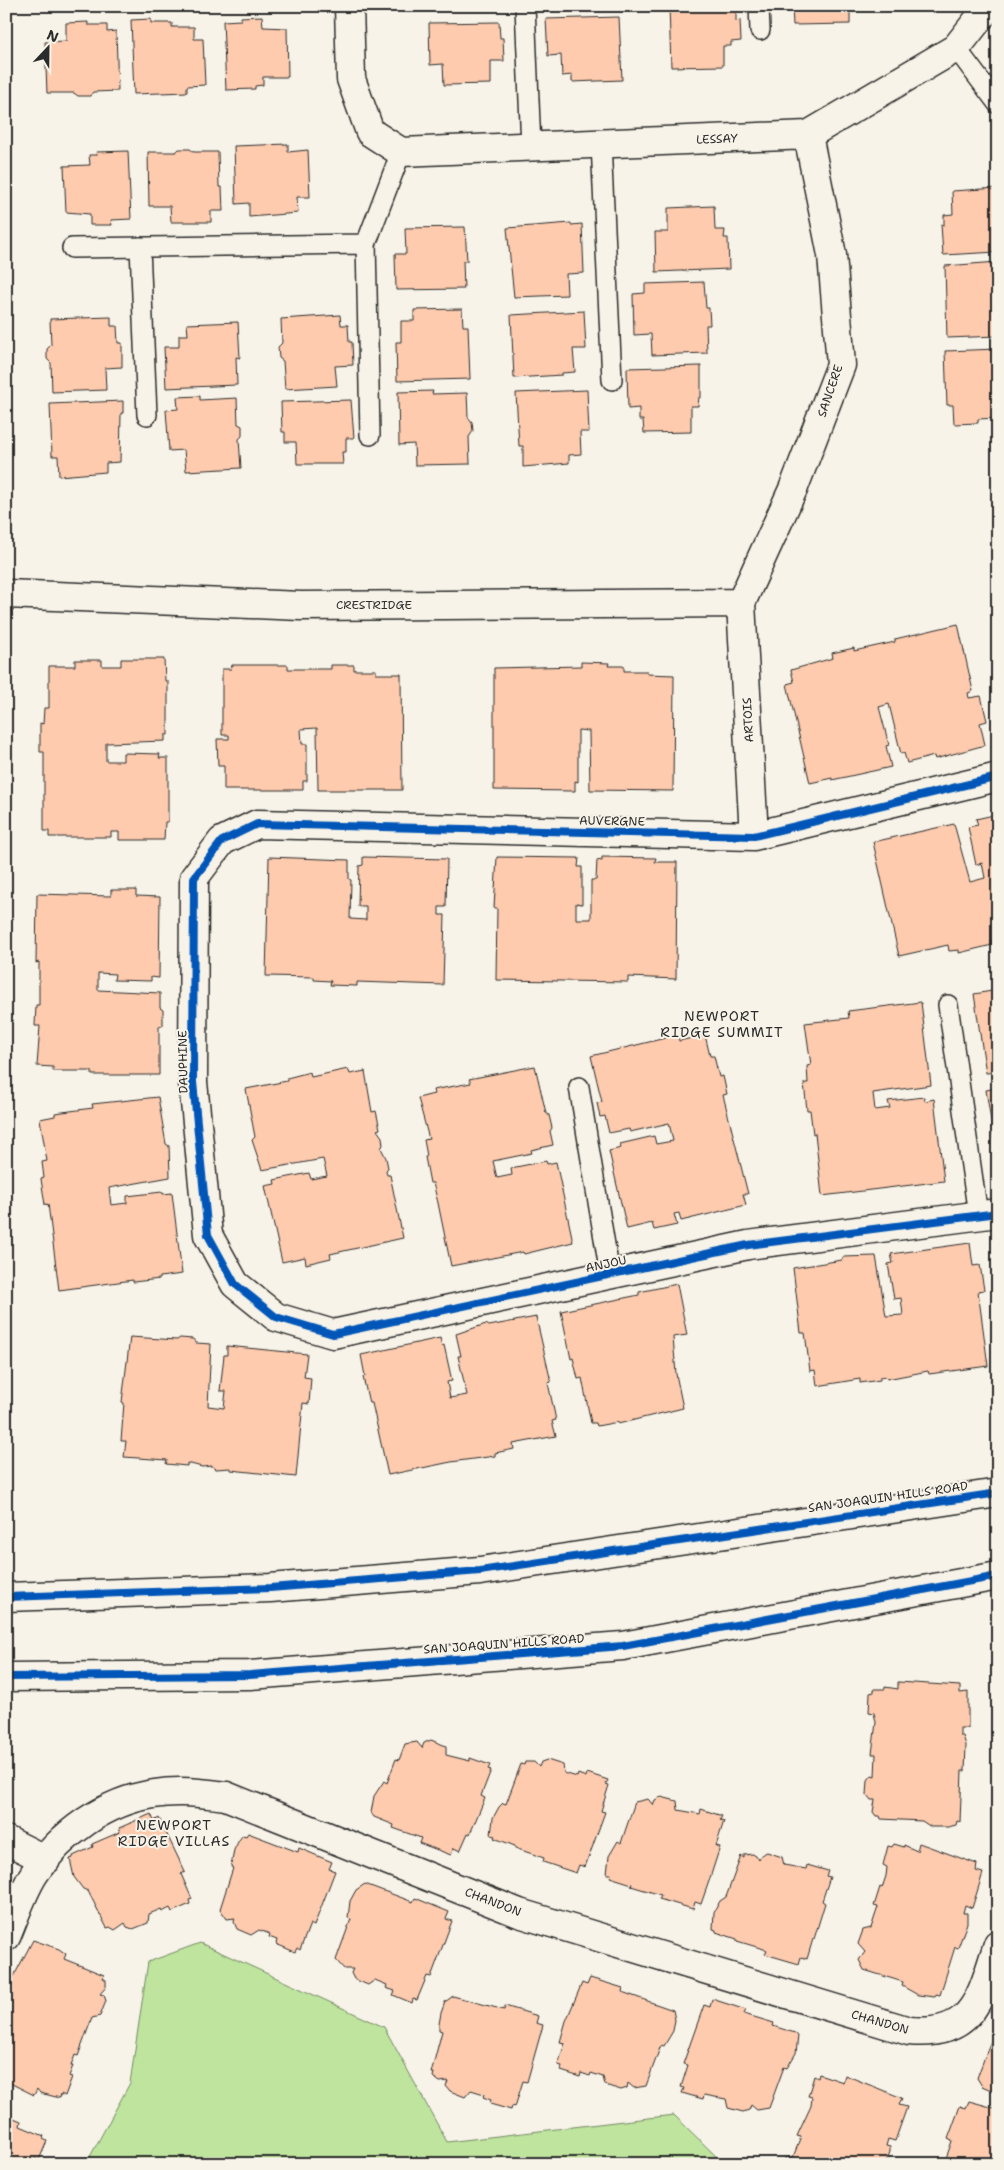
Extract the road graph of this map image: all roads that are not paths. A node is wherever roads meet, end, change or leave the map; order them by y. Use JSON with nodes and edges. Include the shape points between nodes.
{"nodes":[{"id":1,"x":349,"y":6,"type":"edge"},
{"id":2,"x":525,"y":6,"type":"edge"},
{"id":3,"x":759,"y":6,"type":"edge"},
{"id":4,"x":989,"y":6,"type":"edge"},
{"id":5,"x":760,"y":30,"type":"dead end"},
{"id":6,"x":956,"y":48,"type":"junction"},
{"id":7,"x":998,"y":104,"type":"edge"},
{"id":8,"x":808,"y":135,"type":"junction"},
{"id":9,"x":602,"y":144,"type":"junction"},
{"id":10,"x":531,"y":147,"type":"junction"},
{"id":11,"x":401,"y":152,"type":"junction"},
{"id":12,"x":366,"y":242,"type":"junction"},
{"id":13,"x":140,"y":247,"type":"junction"},
{"id":14,"x":72,"y":248,"type":"dead end"},
{"id":15,"x":612,"y":380,"type":"dead end"},
{"id":16,"x":147,"y":415,"type":"dead end"},
{"id":17,"x":370,"y":435,"type":"dead end"},
{"id":18,"x":6,"y":594,"type":"edge"},
{"id":19,"x":741,"y":603,"type":"junction"},
{"id":20,"x":998,"y":777,"type":"edge"},
{"id":21,"x":754,"y":836,"type":"junction"},
{"id":22,"x":222,"y":841,"type":"joint"},
{"id":23,"x":948,"y":1005,"type":"dead end"},
{"id":24,"x":579,"y":1087,"type":"dead end"},
{"id":25,"x":988,"y":1214,"type":"edge"},
{"id":26,"x":610,"y":1275,"type":"junction"},
{"id":27,"x":235,"y":1284,"type":"joint"},
{"id":28,"x":998,"y":1493,"type":"edge"},
{"id":29,"x":998,"y":1576,"type":"edge"},
{"id":30,"x":6,"y":1597,"type":"edge"},
{"id":31,"x":6,"y":1677,"type":"edge"},
{"id":32,"x":6,"y":1840,"type":"edge"},
{"id":33,"x":46,"y":1860,"type":"junction"},
{"id":34,"x":16,"y":1886,"type":"edge"},
{"id":35,"x":6,"y":1937,"type":"edge"},
{"id":36,"x":998,"y":1944,"type":"edge"}],
"edges":[{"from":1,"to":11,"type":"street","via":[[351,80],[370,132]]},
{"from":2,"to":10,"type":"lane"},
{"from":3,"to":5,"type":"lane"},
{"from":4,"to":6,"type":"street","name":"LESSAY"},
{"from":6,"to":7,"type":"lane"},
{"from":6,"to":8,"type":"street","name":"LESSAY"},
{"from":8,"to":9,"type":"street","name":"LESSAY"},
{"from":8,"to":19,"type":"street","name":"SANCERE","via":[[832,255],[841,365],[794,486]]},
{"from":9,"to":10,"type":"street","name":"LESSAY"},
{"from":9,"to":15,"type":"lane"},
{"from":10,"to":11,"type":"street","name":"LESSAY"},
{"from":11,"to":12,"type":"lane"},
{"from":12,"to":13,"type":"lane"},
{"from":12,"to":17,"type":"lane"},
{"from":13,"to":14,"type":"lane"},
{"from":13,"to":16,"type":"lane"},
{"from":18,"to":19,"type":"street","name":"CRESTRIDGE","via":[[301,606]]},
{"from":19,"to":21,"type":"street","name":"ARTOIS"},
{"from":20,"to":21,"type":"street","name":"AUVERGNE"},
{"from":21,"to":22,"type":"street","name":"AUVERGNE","via":[[257,824]]},
{"from":22,"to":27,"type":"street","name":"DAUPHINE","via":[[194,878],[193,1082],[208,1235]]},
{"from":23,"to":25,"type":"lane"},
{"from":24,"to":26,"type":"lane"},
{"from":25,"to":26,"type":"street","name":"ANJOU","via":[[748,1245]]},
{"from":26,"to":27,"type":"street","name":"ANJOU","via":[[333,1334],[276,1317]]},
{"from":28,"to":30,"type":"street","name":"SAN JOAQUIN HILLS ROAD","via":[[480,1570],[270,1588]]},
{"from":29,"to":31,"type":"street","name":"SAN JOAQUIN HILLS ROAD","via":[[624,1646],[250,1675]]},
{"from":32,"to":33,"type":"street"},
{"from":33,"to":34,"type":"street","name":"CHANDON"},
{"from":33,"to":36,"type":"street","name":"CHANDON","via":[[57,1846],[86,1822],[118,1804],[153,1794],[190,1791],[226,1796],[519,1913],[909,2031],[931,2033],[948,2029],[966,2017],[980,1998]]},
{"from":34,"to":35,"type":"street","name":"CHANDON"}]}
